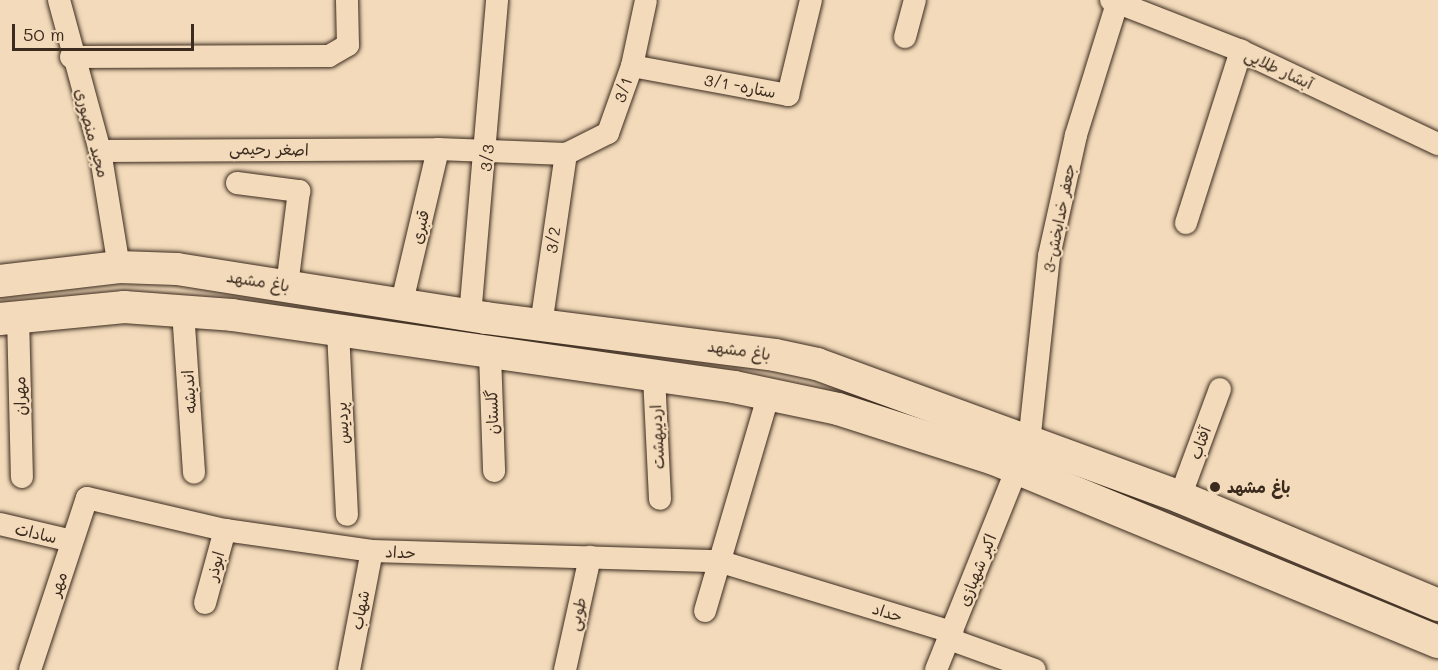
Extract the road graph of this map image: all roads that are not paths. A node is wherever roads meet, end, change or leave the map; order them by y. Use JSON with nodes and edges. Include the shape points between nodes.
{"nodes":[{"id":1,"x":59,"y":0,"type":"edge"},
{"id":2,"x":347,"y":0,"type":"edge"},
{"id":3,"x":497,"y":0,"type":"edge"},
{"id":4,"x":646,"y":0,"type":"edge"},
{"id":5,"x":811,"y":0,"type":"edge"},
{"id":6,"x":915,"y":0,"type":"edge"},
{"id":7,"x":1115,"y":1,"type":"edge"},
{"id":8,"x":905,"y":36,"type":"dead end"},
{"id":9,"x":1241,"y":51,"type":"junction"},
{"id":10,"x":70,"y":57,"type":"junction"},
{"id":11,"x":632,"y":66,"type":"junction"},
{"id":12,"x":1438,"y":144,"type":"edge"},
{"id":13,"x":438,"y":148,"type":"junction"},
{"id":14,"x":100,"y":151,"type":"junction"},
{"id":15,"x":488,"y":151,"type":"junction"},
{"id":16,"x":566,"y":154,"type":"junction"},
{"id":17,"x":237,"y":183,"type":"dead end"},
{"id":18,"x":1186,"y":223,"type":"dead end"},
{"id":19,"x":118,"y":267,"type":"junction"},
{"id":20,"x":0,"y":281,"type":"edge"},
{"id":21,"x":287,"y":286,"type":"junction"},
{"id":22,"x":401,"y":306,"type":"junction"},
{"id":23,"x":183,"y":311,"type":"junction"},
{"id":24,"x":470,"y":316,"type":"junction"},
{"id":25,"x":9,"y":317,"type":"edge"},
{"id":26,"x":541,"y":325,"type":"junction"},
{"id":27,"x":338,"y":331,"type":"junction"},
{"id":28,"x":619,"y":334,"type":"junction"},
{"id":29,"x":691,"y":343,"type":"junction"},
{"id":30,"x":490,"y":354,"type":"junction"},
{"id":31,"x":616,"y":371,"type":"junction"},
{"id":32,"x":654,"y":376,"type":"junction"},
{"id":33,"x":691,"y":380,"type":"junction"},
{"id":34,"x":1220,"y":388,"type":"dead end"},
{"id":35,"x":769,"y":394,"type":"junction"},
{"id":36,"x":1023,"y":456,"type":"junction"},
{"id":37,"x":494,"y":471,"type":"dead end"},
{"id":38,"x":194,"y":473,"type":"dead end"},
{"id":39,"x":21,"y":477,"type":"dead end"},
{"id":40,"x":1180,"y":497,"type":"junction"},
{"id":41,"x":87,"y":498,"type":"joint"},
{"id":42,"x":660,"y":499,"type":"dead end"},
{"id":43,"x":347,"y":514,"type":"dead end"},
{"id":44,"x":0,"y":524,"type":"edge"},
{"id":45,"x":225,"y":530,"type":"junction"},
{"id":46,"x":72,"y":541,"type":"junction"},
{"id":47,"x":372,"y":551,"type":"junction"},
{"id":48,"x":590,"y":557,"type":"junction"},
{"id":49,"x":718,"y":561,"type":"junction"},
{"id":50,"x":205,"y":603,"type":"dead end"},
{"id":51,"x":1438,"y":605,"type":"edge"},
{"id":52,"x":705,"y":610,"type":"dead end"},
{"id":53,"x":950,"y":635,"type":"junction"},
{"id":54,"x":1438,"y":642,"type":"edge"},
{"id":55,"x":30,"y":670,"type":"edge"},
{"id":56,"x":349,"y":670,"type":"edge"},
{"id":57,"x":565,"y":670,"type":"edge"},
{"id":58,"x":936,"y":670,"type":"edge"},
{"id":59,"x":1035,"y":670,"type":"edge"}],
"edges":[{"from":1,"to":10,"type":"street","name":"مجید منصوری"},
{"from":2,"to":10,"type":"street","via":[[348,45],[329,56]]},
{"from":3,"to":15,"type":"street","name":"3/3"},
{"from":4,"to":11,"type":"street","name":"3/1"},
{"from":5,"to":11,"type":"street","name":"ستاره- 3/1","via":[[788,95]]},
{"from":6,"to":8,"type":"street"},
{"from":7,"to":9,"type":"street","name":"آبشار طلایی"},
{"from":7,"to":36,"type":"street","name":"جعفر خدابخش-3","via":[[1076,135],[1049,256]]},
{"from":9,"to":12,"type":"street","name":"آبشار طلایی"},
{"from":9,"to":18,"type":"street"},
{"from":10,"to":14,"type":"street","name":"مجید منصوری"},
{"from":11,"to":16,"type":"street","name":"3/1","via":[[608,133]]},
{"from":13,"to":14,"type":"street","name":"اصغر رحیمی"},
{"from":13,"to":15,"type":"street","name":"اصغر رحیمی"},
{"from":13,"to":22,"type":"street","name":"قنبری"},
{"from":14,"to":19,"type":"street","name":"مجید منصوری"},
{"from":15,"to":16,"type":"street","name":"اصغر رحیمی"},
{"from":15,"to":24,"type":"street","name":"3/3"},
{"from":16,"to":26,"type":"street","name":"3/2"},
{"from":17,"to":21,"type":"street","via":[[299,191]]},
{"from":19,"to":20,"type":"main road","name":"باغ مشهد"},
{"from":19,"to":21,"type":"main road","name":"باغ مشهد"},
{"from":21,"to":22,"type":"main road","name":"باغ مشهد"},
{"from":22,"to":24,"type":"main road","name":"باغ مشهد"},
{"from":23,"to":25,"type":"main road","name":"باغ مشهد","via":[[123,307]]},
{"from":23,"to":27,"type":"main road","name":"باغ مشهد"},
{"from":23,"to":38,"type":"street","name":"اندیشه"},
{"from":24,"to":26,"type":"main road","name":"باغ مشهد"},
{"from":25,"to":39,"type":"street","name":"مهران"},
{"from":26,"to":28,"type":"main road","name":"باغ مشهد"},
{"from":27,"to":30,"type":"main road","name":"باغ مشهد"},
{"from":27,"to":43,"type":"street","name":"پردیس"},
{"from":28,"to":29,"type":"main road","name":"باغ مشهد"},
{"from":28,"to":31,"type":"main road","via":[[630,354]]},
{"from":29,"to":33,"type":"main road","via":[[682,362]]},
{"from":29,"to":36,"type":"main road","name":"باغ مشهد","via":[[817,364]]},
{"from":30,"to":31,"type":"main road","name":"باغ مشهد"},
{"from":30,"to":37,"type":"street","name":"گلستان"},
{"from":31,"to":32,"type":"main road","name":"باغ مشهد"},
{"from":32,"to":33,"type":"main road","name":"باغ مشهد"},
{"from":32,"to":42,"type":"street","name":"اردیبهشت"},
{"from":33,"to":35,"type":"main road","name":"باغ مشهد"},
{"from":34,"to":40,"type":"street","name":"آفتاب"},
{"from":35,"to":36,"type":"main road","name":"باغ مشهد"},
{"from":35,"to":49,"type":"street"},
{"from":36,"to":40,"type":"main road","name":"باغ مشهد"},
{"from":36,"to":53,"type":"street","name":"اکبر شهبازی"},
{"from":36,"to":54,"type":"main road","name":"باغ مشهد"},
{"from":40,"to":51,"type":"main road","name":"باغ مشهد"},
{"from":41,"to":45,"type":"street","name":"حداد"},
{"from":41,"to":46,"type":"street","name":"مهر"},
{"from":44,"to":46,"type":"street","name":"سادات"},
{"from":45,"to":47,"type":"street","name":"حداد"},
{"from":45,"to":50,"type":"street","name":"ابوذر"},
{"from":46,"to":55,"type":"street","name":"مهر"},
{"from":47,"to":48,"type":"street","name":"حداد"},
{"from":47,"to":56,"type":"street","name":"شهاب"},
{"from":48,"to":49,"type":"street","name":"حداد"},
{"from":48,"to":57,"type":"street","name":"طوبی"},
{"from":49,"to":52,"type":"street"},
{"from":49,"to":53,"type":"street","name":"حداد"},
{"from":53,"to":58,"type":"street","name":"اکبر شهبازی"},
{"from":53,"to":59,"type":"street","name":"حداد"}]}
